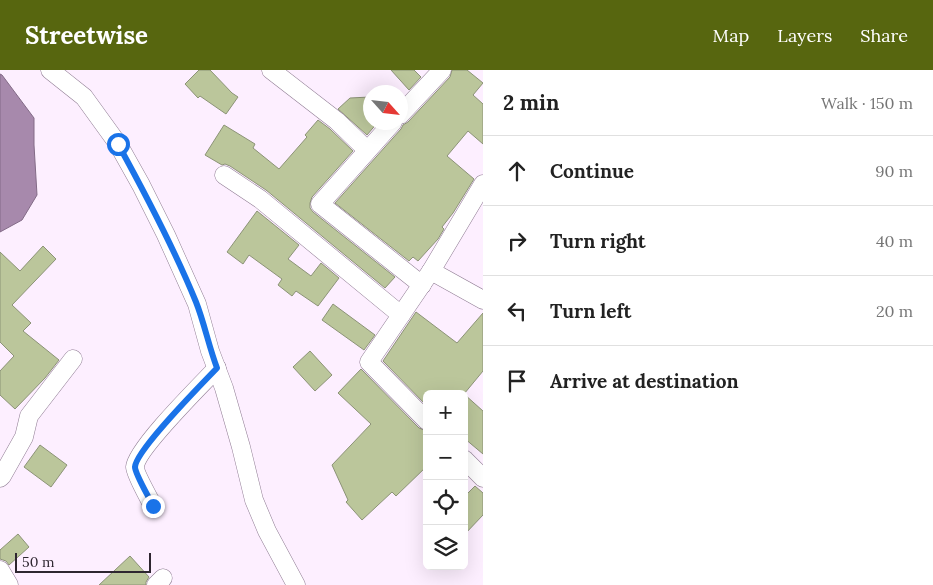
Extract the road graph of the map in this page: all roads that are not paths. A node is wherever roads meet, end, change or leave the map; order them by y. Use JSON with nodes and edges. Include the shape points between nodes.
{"nodes":[{"id":1,"x":50,"y":70,"type":"edge"},
{"id":2,"x":271,"y":70,"type":"edge"},
{"id":3,"x":442,"y":70,"type":"edge"},
{"id":4,"x":408,"y":106,"type":"edge"},
{"id":5,"x":386,"y":130,"type":"edge"},
{"id":6,"x":367,"y":150,"type":"junction"},
{"id":7,"x":224,"y":175,"type":"dead end"},
{"id":8,"x":483,"y":184,"type":"edge"},
{"id":9,"x":427,"y":278,"type":"junction"},
{"id":10,"x":483,"y":300,"type":"edge"},
{"id":11,"x":401,"y":314,"type":"junction"},
{"id":12,"x":74,"y":359,"type":"dead end"},
{"id":13,"x":217,"y":368,"type":"junction"},
{"id":14,"x":423,"y":417,"type":"edge"},
{"id":15,"x":468,"y":463,"type":"edge"},
{"id":16,"x":0,"y":478,"type":"edge"},
{"id":17,"x":483,"y":478,"type":"edge"},
{"id":18,"x":153,"y":506,"type":"dead end"},
{"id":19,"x":0,"y":570,"type":"edge"},
{"id":20,"x":9,"y":585,"type":"edge"},
{"id":21,"x":296,"y":585,"type":"edge"}],
"edges":[{"from":1,"to":13,"type":"street","via":[[84,97],[118,144],[166,235],[197,304]]},
{"from":2,"to":6,"type":"street","via":[[337,121]]},
{"from":3,"to":4,"type":"street"},
{"from":5,"to":6,"type":"street"},
{"from":6,"to":9,"type":"street","via":[[320,204]]},
{"from":7,"to":11,"type":"street","via":[[260,199]]},
{"from":8,"to":9,"type":"street"},
{"from":9,"to":10,"type":"street"},
{"from":9,"to":11,"type":"street"},
{"from":11,"to":14,"type":"street","via":[[369,362]]},
{"from":12,"to":16,"type":"street","via":[[29,416],[24,437]]},
{"from":13,"to":18,"type":"street","via":[[147,444],[135,466]]},
{"from":13,"to":21,"type":"street","via":[[254,500]]},
{"from":15,"to":17,"type":"street"},
{"from":19,"to":20,"type":"street"}]}
